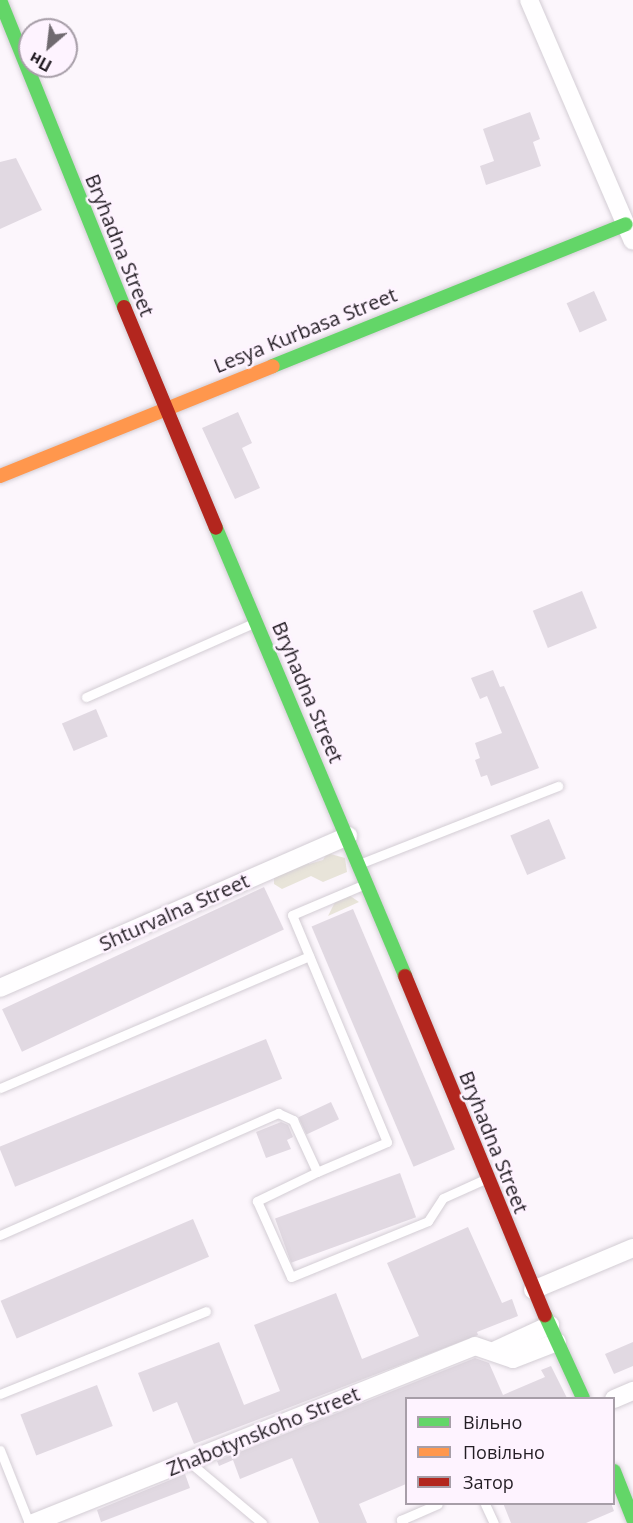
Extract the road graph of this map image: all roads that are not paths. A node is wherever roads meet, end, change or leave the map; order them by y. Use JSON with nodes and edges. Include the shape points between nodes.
{"nodes":[{"id":1,"x":0,"y":0,"type":"edge"},
{"id":2,"x":529,"y":0,"type":"edge"},
{"id":3,"x":626,"y":224,"type":"junction"},
{"id":4,"x":633,"y":241,"type":"edge"},
{"id":5,"x":164,"y":407,"type":"junction"},
{"id":6,"x":0,"y":476,"type":"edge"},
{"id":7,"x":257,"y":622,"type":"junction"},
{"id":8,"x":86,"y":697,"type":"dead end"},
{"id":9,"x":558,"y":786,"type":"dead end"},
{"id":10,"x":348,"y":836,"type":"junction"},
{"id":11,"x":359,"y":864,"type":"junction"},
{"id":12,"x":367,"y":883,"type":"junction"},
{"id":13,"x":309,"y":956,"type":"junction"},
{"id":14,"x":0,"y":988,"type":"edge"},
{"id":15,"x":0,"y":1088,"type":"edge"},
{"id":16,"x":317,"y":1172,"type":"junction"},
{"id":17,"x":487,"y":1178,"type":"junction"},
{"id":18,"x":0,"y":1235,"type":"edge"},
{"id":19,"x":633,"y":1248,"type":"edge"},
{"id":20,"x":533,"y":1290,"type":"junction"},
{"id":21,"x":206,"y":1311,"type":"dead end"},
{"id":22,"x":553,"y":1333,"type":"junction"},
{"id":23,"x":633,"y":1391,"type":"edge"},
{"id":24,"x":0,"y":1394,"type":"edge"},
{"id":25,"x":583,"y":1397,"type":"edge"},
{"id":26,"x":615,"y":1399,"type":"edge"},
{"id":27,"x":0,"y":1450,"type":"edge"},
{"id":28,"x":188,"y":1461,"type":"junction"},
{"id":29,"x":615,"y":1474,"type":"edge"},
{"id":30,"x":434,"y":1505,"type":"edge"},
{"id":31,"x":486,"y":1505,"type":"edge"},
{"id":32,"x":633,"y":1521,"type":"edge"},
{"id":33,"x":29,"y":1523,"type":"edge"},
{"id":34,"x":33,"y":1523,"type":"edge"},
{"id":35,"x":262,"y":1523,"type":"edge"},
{"id":36,"x":403,"y":1523,"type":"edge"},
{"id":37,"x":494,"y":1523,"type":"edge"}],
"edges":[{"from":1,"to":5,"type":"street","name":"Bryhadna Street"},
{"from":2,"to":3,"type":"street"},
{"from":3,"to":4,"type":"street"},
{"from":3,"to":5,"type":"street","name":"Lesya Kurbasa Street"},
{"from":5,"to":6,"type":"street","name":"Lesya Kurbasa Street"},
{"from":5,"to":7,"type":"street","name":"Bryhadna Street"},
{"from":7,"to":8,"type":"lane"},
{"from":7,"to":10,"type":"street","name":"Bryhadna Street"},
{"from":9,"to":11,"type":"lane"},
{"from":10,"to":11,"type":"street","name":"Bryhadna Street"},
{"from":10,"to":14,"type":"street","name":"Shturvalna Street"},
{"from":11,"to":12,"type":"street","name":"Bryhadna Street"},
{"from":12,"to":13,"type":"lane","via":[[292,915]]},
{"from":12,"to":17,"type":"street","name":"Bryhadna Street"},
{"from":13,"to":15,"type":"lane"},
{"from":13,"to":16,"type":"lane","via":[[387,1142]]},
{"from":16,"to":17,"type":"lane","via":[[257,1201],[291,1277],[428,1221],[443,1198]]},
{"from":16,"to":18,"type":"lane","via":[[293,1119],[278,1113]]},
{"from":17,"to":20,"type":"street","name":"Bryhadna Street"},
{"from":19,"to":20,"type":"street"},
{"from":20,"to":22,"type":"street","name":"Bryhadna Street"},
{"from":21,"to":24,"type":"lane"},
{"from":22,"to":25,"type":"street","name":"Bryhadna Street"},
{"from":22,"to":28,"type":"street","name":"Zhabotynskoho Street","via":[[513,1359],[475,1346]]},
{"from":23,"to":26,"type":"street"},
{"from":27,"to":33,"type":"lane"},
{"from":28,"to":34,"type":"street","name":"Zhabotynskoho Street"},
{"from":28,"to":35,"type":"lane"},
{"from":29,"to":32,"type":"street"},
{"from":30,"to":36,"type":"lane","via":[[402,1520]]},
{"from":31,"to":37,"type":"lane"}]}
